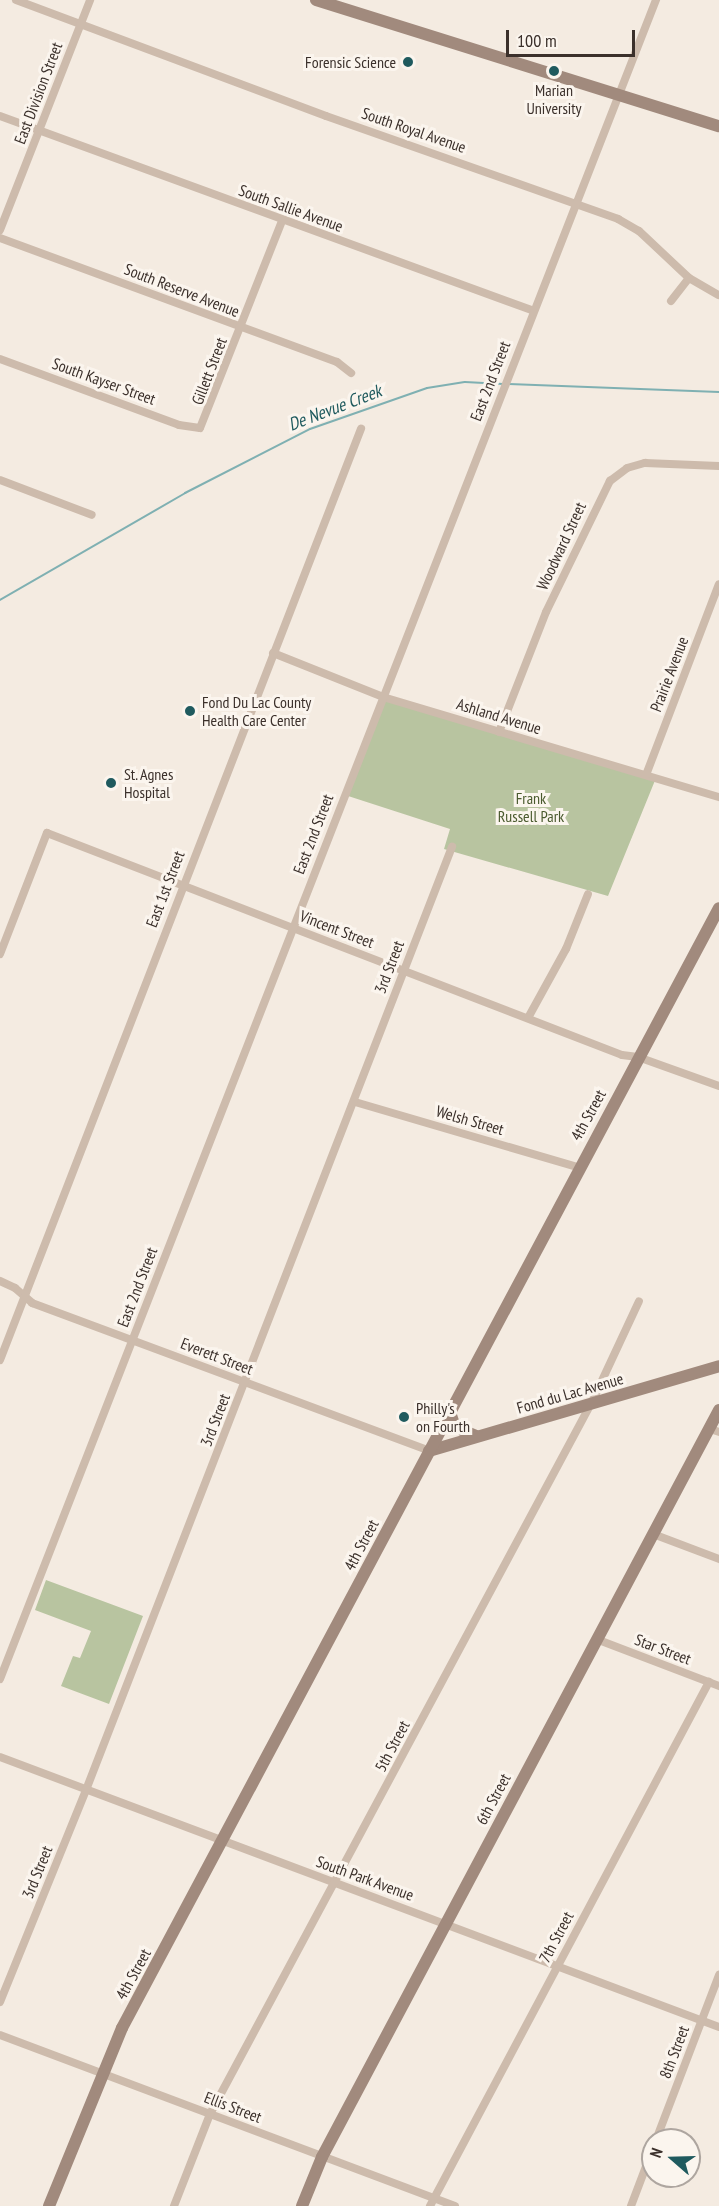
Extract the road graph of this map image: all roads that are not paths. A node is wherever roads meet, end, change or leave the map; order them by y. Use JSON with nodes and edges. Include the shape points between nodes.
{"nodes":[{"id":1,"x":16,"y":0,"type":"edge"},
{"id":2,"x":90,"y":0,"type":"edge"},
{"id":3,"x":316,"y":0,"type":"edge"},
{"id":4,"x":656,"y":0,"type":"edge"},
{"id":5,"x":81,"y":24,"type":"junction"},
{"id":6,"x":619,"y":95,"type":"junction"},
{"id":7,"x":0,"y":116,"type":"edge"},
{"id":8,"x":719,"y":126,"type":"edge"},
{"id":9,"x":39,"y":131,"type":"junction"},
{"id":10,"x":578,"y":203,"type":"junction"},
{"id":11,"x":282,"y":221,"type":"junction"},
{"id":12,"x":0,"y":230,"type":"edge"},
{"id":13,"x":0,"y":238,"type":"edge"},
{"id":14,"x":688,"y":278,"type":"junction"},
{"id":15,"x":719,"y":295,"type":"edge"},
{"id":16,"x":671,"y":302,"type":"dead end"},
{"id":17,"x":534,"y":311,"type":"junction"},
{"id":18,"x":242,"y":328,"type":"junction"},
{"id":19,"x":0,"y":359,"type":"edge"},
{"id":20,"x":351,"y":373,"type":"dead end"},
{"id":21,"x":198,"y":429,"type":"joint"},
{"id":22,"x":361,"y":429,"type":"dead end"},
{"id":23,"x":719,"y":466,"type":"edge"},
{"id":24,"x":0,"y":480,"type":"edge"},
{"id":25,"x":92,"y":515,"type":"dead end"},
{"id":26,"x":718,"y":590,"type":"edge"},
{"id":27,"x":273,"y":653,"type":"junction"},
{"id":28,"x":383,"y":697,"type":"junction"},
{"id":29,"x":499,"y":732,"type":"junction"},
{"id":30,"x":646,"y":775,"type":"junction"},
{"id":31,"x":719,"y":797,"type":"edge"},
{"id":32,"x":452,"y":847,"type":"dead end"},
{"id":33,"x":183,"y":884,"type":"junction"},
{"id":34,"x":588,"y":894,"type":"dead end"},
{"id":35,"x":719,"y":908,"type":"edge"},
{"id":36,"x":293,"y":928,"type":"junction"},
{"id":37,"x":0,"y":954,"type":"edge"},
{"id":38,"x":403,"y":970,"type":"junction"},
{"id":39,"x":528,"y":1018,"type":"junction"},
{"id":40,"x":638,"y":1057,"type":"junction"},
{"id":41,"x":719,"y":1086,"type":"edge"},
{"id":42,"x":355,"y":1102,"type":"junction"},
{"id":43,"x":578,"y":1167,"type":"junction"},
{"id":44,"x":0,"y":1281,"type":"edge"},
{"id":45,"x":25,"y":1295,"type":"junction"},
{"id":46,"x":639,"y":1301,"type":"dead end"},
{"id":47,"x":132,"y":1341,"type":"junction"},
{"id":48,"x":0,"y":1360,"type":"edge"},
{"id":49,"x":719,"y":1365,"type":"edge"},
{"id":50,"x":245,"y":1383,"type":"junction"},
{"id":51,"x":592,"y":1402,"type":"junction"},
{"id":52,"x":719,"y":1410,"type":"edge"},
{"id":53,"x":450,"y":1412,"type":"junction"},
{"id":54,"x":714,"y":1430,"type":"edge"},
{"id":55,"x":480,"y":1436,"type":"junction"},
{"id":56,"x":429,"y":1451,"type":"junction"},
{"id":57,"x":653,"y":1534,"type":"junction"},
{"id":58,"x":719,"y":1559,"type":"edge"},
{"id":59,"x":596,"y":1639,"type":"junction"},
{"id":60,"x":0,"y":1679,"type":"edge"},
{"id":61,"x":709,"y":1682,"type":"junction"},
{"id":62,"x":719,"y":1686,"type":"edge"},
{"id":63,"x":0,"y":1757,"type":"edge"},
{"id":64,"x":86,"y":1790,"type":"junction"},
{"id":65,"x":224,"y":1841,"type":"junction"},
{"id":66,"x":336,"y":1883,"type":"junction"},
{"id":67,"x":446,"y":1923,"type":"junction"},
{"id":68,"x":557,"y":1966,"type":"junction"},
{"id":69,"x":719,"y":1976,"type":"edge"},
{"id":70,"x":0,"y":2002,"type":"edge"},
{"id":71,"x":702,"y":2021,"type":"junction"},
{"id":72,"x":719,"y":2028,"type":"edge"},
{"id":73,"x":0,"y":2035,"type":"edge"},
{"id":74,"x":102,"y":2073,"type":"junction"},
{"id":75,"x":210,"y":2114,"type":"junction"},
{"id":76,"x":661,"y":2128,"type":"edge"},
{"id":77,"x":322,"y":2157,"type":"junction"},
{"id":78,"x":641,"y":2180,"type":"edge"},
{"id":79,"x":432,"y":2202,"type":"edge"},
{"id":80,"x":49,"y":2206,"type":"edge"},
{"id":81,"x":174,"y":2206,"type":"edge"},
{"id":82,"x":303,"y":2206,"type":"edge"},
{"id":83,"x":454,"y":2206,"type":"edge"},
{"id":84,"x":631,"y":2206,"type":"edge"}],
"edges":[{"from":1,"to":5,"type":"street","name":"South Royal Avenue"},
{"from":2,"to":5,"type":"street","name":"East Division Street"},
{"from":3,"to":6,"type":"street"},
{"from":4,"to":6,"type":"street","name":"East 2nd Street"},
{"from":5,"to":9,"type":"street","name":"East Division Street"},
{"from":5,"to":10,"type":"street","name":"South Royal Avenue","via":[[326,116]]},
{"from":6,"to":8,"type":"street"},
{"from":6,"to":10,"type":"street","name":"East 2nd Street"},
{"from":7,"to":9,"type":"street","name":"South Sallie Avenue"},
{"from":9,"to":11,"type":"street","name":"South Sallie Avenue"},
{"from":9,"to":12,"type":"street","name":"East Division Street"},
{"from":10,"to":14,"type":"street","name":"South Royal Avenue","via":[[633,226]]},
{"from":10,"to":17,"type":"street","name":"East 2nd Street"},
{"from":11,"to":17,"type":"street","name":"South Sallie Avenue"},
{"from":11,"to":18,"type":"street","name":"Gillett Street"},
{"from":13,"to":18,"type":"street","name":"South Reserve Avenue"},
{"from":14,"to":15,"type":"street","name":"South Royal Avenue"},
{"from":14,"to":16,"type":"street"},
{"from":17,"to":28,"type":"street","name":"East 2nd Street"},
{"from":18,"to":20,"type":"street","name":"South Reserve Avenue","via":[[337,362]]},
{"from":18,"to":21,"type":"street","name":"Gillett Street","via":[[204,424]]},
{"from":19,"to":21,"type":"street","name":"South Kayser Street"},
{"from":22,"to":27,"type":"street","name":"East 1st Street"},
{"from":23,"to":29,"type":"street","name":"Woodward Street","via":[[645,463],[627,468],[610,481],[546,612]]},
{"from":24,"to":25,"type":"street"},
{"from":26,"to":30,"type":"street","name":"Prairie Avenue"},
{"from":27,"to":28,"type":"street","name":"Ashland Avenue"},
{"from":27,"to":33,"type":"street","name":"East 1st Street"},
{"from":28,"to":29,"type":"street","name":"Ashland Avenue"},
{"from":28,"to":36,"type":"street","name":"East 2nd Street"},
{"from":29,"to":30,"type":"street","name":"Ashland Avenue"},
{"from":30,"to":31,"type":"street","name":"Ashland Avenue"},
{"from":32,"to":38,"type":"street","name":"3rd Street"},
{"from":33,"to":36,"type":"street","name":"Vincent Street"},
{"from":33,"to":37,"type":"street","name":"Vincent Street","via":[[47,833]]},
{"from":33,"to":45,"type":"street","name":"East 1st Street"},
{"from":34,"to":39,"type":"street","via":[[566,949]]},
{"from":35,"to":40,"type":"street","name":"4th Street"},
{"from":36,"to":38,"type":"street","name":"Vincent Street"},
{"from":36,"to":47,"type":"street","name":"East 2nd Street"},
{"from":38,"to":39,"type":"street","name":"Vincent Street"},
{"from":38,"to":42,"type":"street","name":"3rd Street"},
{"from":39,"to":40,"type":"street","name":"Vincent Street","via":[[622,1055]]},
{"from":40,"to":41,"type":"street","name":"Vincent Street"},
{"from":40,"to":43,"type":"street","name":"4th Street"},
{"from":42,"to":43,"type":"street","name":"Welsh Street"},
{"from":42,"to":50,"type":"street","name":"3rd Street"},
{"from":43,"to":53,"type":"street","name":"4th Street"},
{"from":44,"to":45,"type":"street","name":"Everett Street"},
{"from":45,"to":47,"type":"street","name":"Everett Street","via":[[32,1303]]},
{"from":45,"to":48,"type":"street","name":"East 1st Street"},
{"from":46,"to":51,"type":"street","name":"5th Street"},
{"from":47,"to":50,"type":"street","name":"Everett Street"},
{"from":47,"to":60,"type":"street","name":"East 2nd Street"},
{"from":49,"to":51,"type":"street","name":"Fond du Lac Avenue"},
{"from":50,"to":56,"type":"street","name":"Everett Street"},
{"from":50,"to":64,"type":"street","name":"3rd Street"},
{"from":51,"to":55,"type":"street","name":"Fond du Lac Avenue"},
{"from":51,"to":66,"type":"street","name":"5th Street"},
{"from":52,"to":54,"type":"street","name":"6th Street"},
{"from":53,"to":55,"type":"street","via":[[458,1430]]},
{"from":53,"to":56,"type":"street","name":"4th Street"},
{"from":54,"to":57,"type":"street","name":"6th Street"},
{"from":55,"to":56,"type":"street","name":"Fond du Lac Avenue"},
{"from":56,"to":65,"type":"street","name":"4th Street"},
{"from":57,"to":58,"type":"street"},
{"from":57,"to":59,"type":"street","name":"6th Street"},
{"from":59,"to":61,"type":"street","name":"Star Street"},
{"from":59,"to":67,"type":"street","name":"6th Street"},
{"from":61,"to":62,"type":"street","name":"Star Street"},
{"from":61,"to":68,"type":"street","name":"7th Street"},
{"from":63,"to":64,"type":"street","name":"South Park Avenue"},
{"from":64,"to":65,"type":"street","name":"South Park Avenue"},
{"from":64,"to":70,"type":"street","name":"3rd Street"},
{"from":65,"to":66,"type":"street","name":"South Park Avenue"},
{"from":65,"to":74,"type":"street","name":"4th Street","via":[[122,2028]]},
{"from":66,"to":67,"type":"street","name":"South Park Avenue"},
{"from":66,"to":75,"type":"street","name":"5th Street"},
{"from":67,"to":68,"type":"street","name":"South Park Avenue"},
{"from":67,"to":77,"type":"street","name":"6th Street"},
{"from":68,"to":71,"type":"street","name":"South Park Avenue"},
{"from":68,"to":79,"type":"street","name":"7th Street"},
{"from":69,"to":71,"type":"street","name":"8th Street"},
{"from":71,"to":72,"type":"street","name":"South Park Avenue"},
{"from":71,"to":76,"type":"street","name":"8th Street"},
{"from":73,"to":74,"type":"street","name":"Ellis Street"},
{"from":74,"to":75,"type":"street","name":"Ellis Street"},
{"from":74,"to":80,"type":"street","name":"4th Street"},
{"from":75,"to":77,"type":"street","name":"Ellis Street"},
{"from":75,"to":81,"type":"street","name":"5th Street"},
{"from":77,"to":79,"type":"street","name":"Ellis Street"},
{"from":77,"to":82,"type":"street","name":"6th Street"},
{"from":78,"to":84,"type":"street"},
{"from":79,"to":83,"type":"street","name":"Ellis Street"}]}
